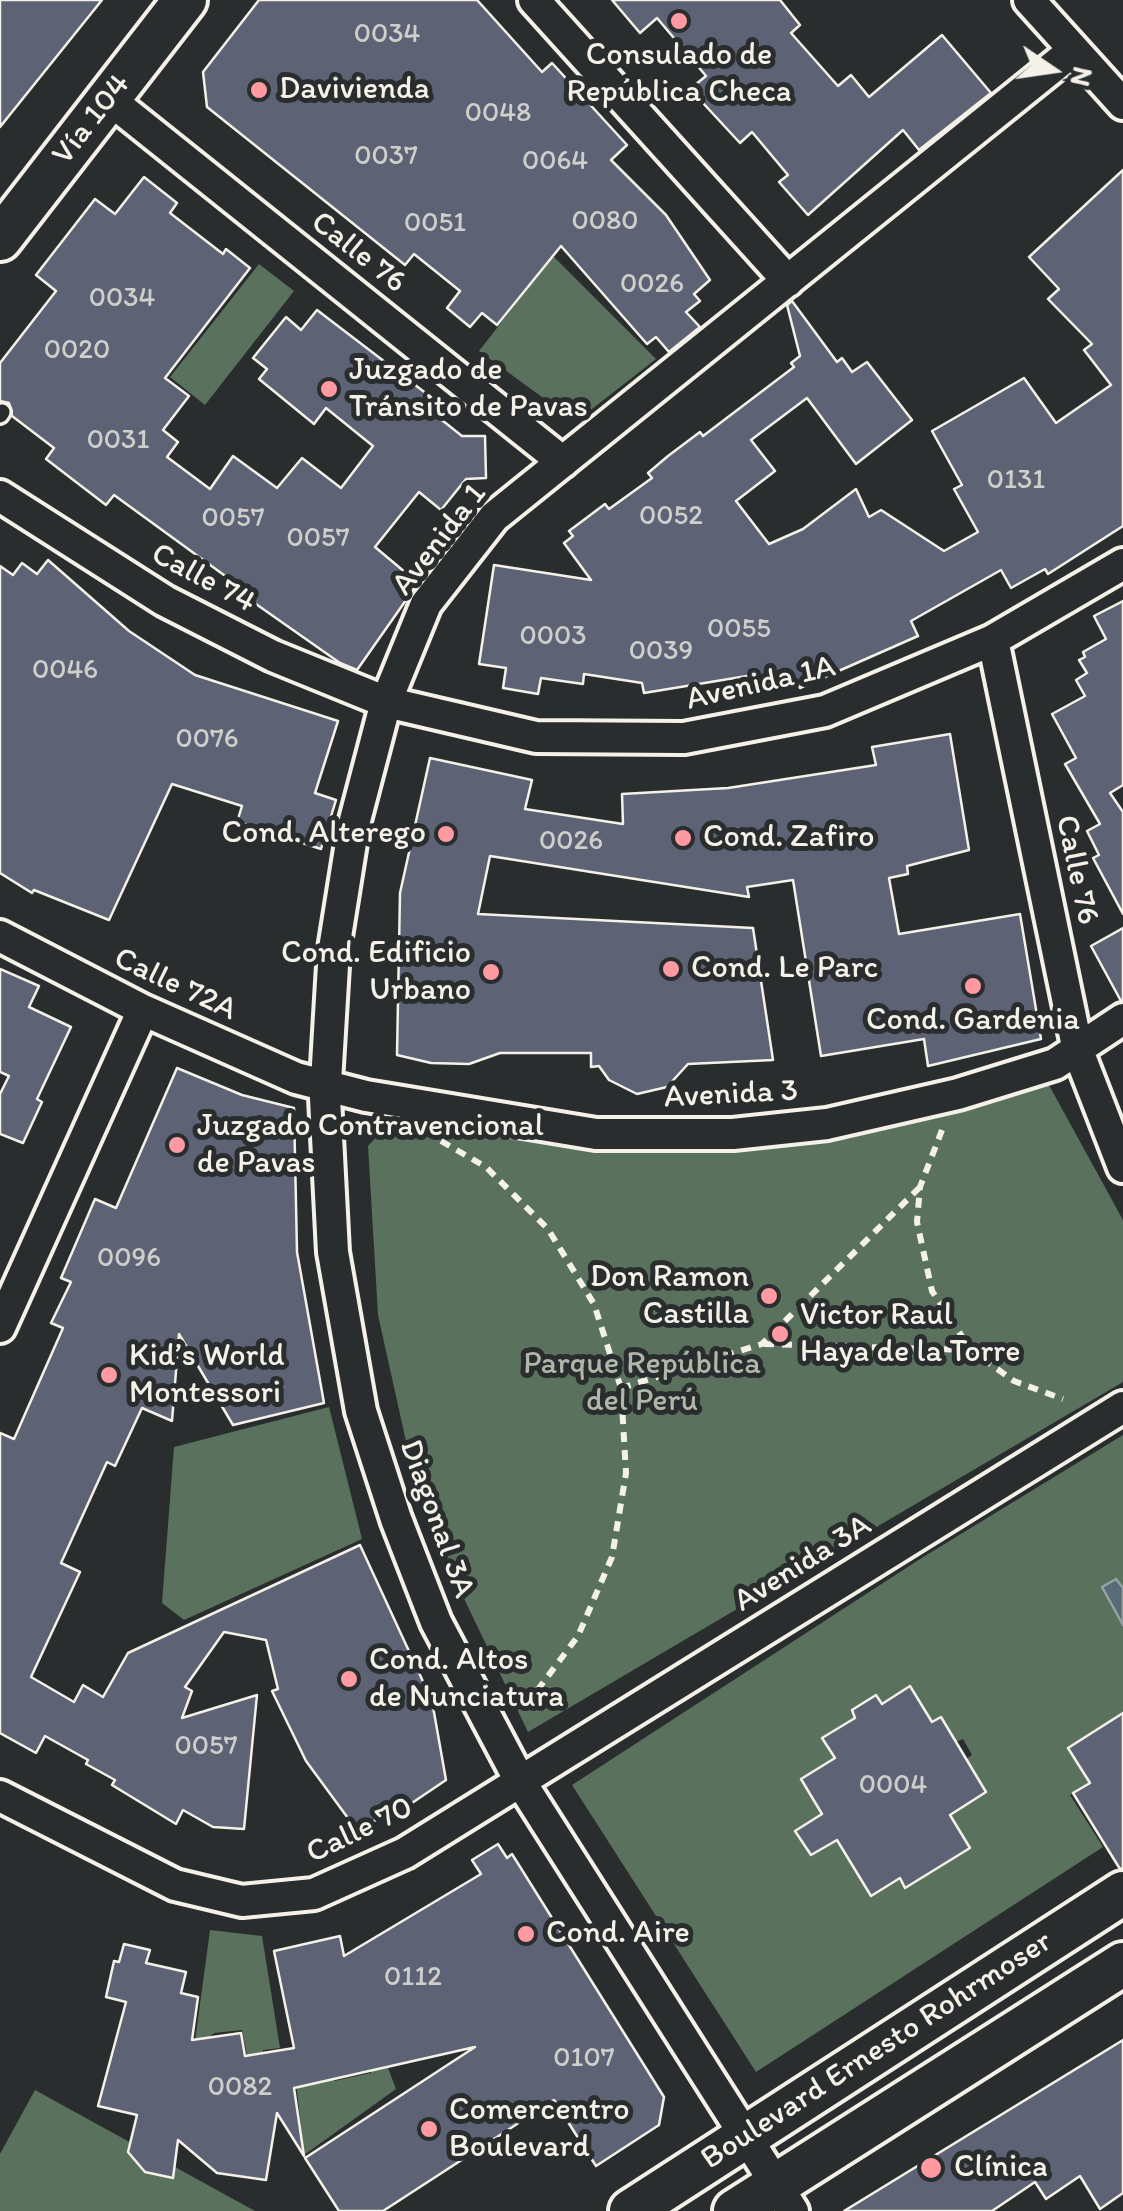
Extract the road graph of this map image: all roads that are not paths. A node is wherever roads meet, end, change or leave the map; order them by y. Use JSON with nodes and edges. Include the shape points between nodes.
{"nodes":[{"id":1,"x":185,"y":0,"type":"edge"},
{"id":2,"x":534,"y":0,"type":"edge"},
{"id":3,"x":1029,"y":0,"type":"edge"},
{"id":4,"x":1074,"y":50,"type":"junction"},
{"id":5,"x":108,"y":99,"type":"junction"},
{"id":6,"x":1123,"y":104,"type":"edge"},
{"id":7,"x":0,"y":240,"type":"edge"},
{"id":8,"x":788,"y":281,"type":"junction"},
{"id":9,"x":564,"y":462,"type":"junction"},
{"id":10,"x":0,"y":496,"type":"edge"},
{"id":11,"x":1123,"y":564,"type":"edge"},
{"id":12,"x":994,"y":640,"type":"junction"},
{"id":13,"x":386,"y":702,"type":"junction"},
{"id":14,"x":0,"y":936,"type":"edge"},
{"id":15,"x":142,"y":1010,"type":"junction"},
{"id":16,"x":1123,"y":1019,"type":"edge"},
{"id":17,"x":1078,"y":1052,"type":"junction"},
{"id":18,"x":326,"y":1087,"type":"junction"},
{"id":19,"x":1123,"y":1168,"type":"edge"},
{"id":20,"x":0,"y":1326,"type":"edge"},
{"id":21,"x":1123,"y":1407,"type":"edge"},
{"id":22,"x":520,"y":1781,"type":"junction"},
{"id":23,"x":0,"y":1796,"type":"edge"},
{"id":24,"x":1123,"y":1893,"type":"edge"},
{"id":25,"x":1123,"y":1964,"type":"edge"},
{"id":26,"x":744,"y":2135,"type":"junction"},
{"id":27,"x":784,"y":2197,"type":"edge"},
{"id":28,"x":631,"y":2211,"type":"edge"},
{"id":29,"x":735,"y":2211,"type":"edge"}],
"edges":[{"from":1,"to":5,"type":"main road","name":"Vía 104"},
{"from":2,"to":8,"type":"street"},
{"from":3,"to":4,"type":"street"},
{"from":4,"to":6,"type":"street"},
{"from":4,"to":8,"type":"street","name":"Avenida 1"},
{"from":5,"to":7,"type":"main road","name":"Vía 104"},
{"from":5,"to":9,"type":"street","name":"Calle 76"},
{"from":8,"to":9,"type":"street","name":"Avenida 1"},
{"from":9,"to":13,"type":"street","name":"Avenida 1","via":[[494,518],[426,604]]},
{"from":10,"to":13,"type":"street","name":"Calle 74","via":[[164,601]]},
{"from":11,"to":12,"type":"street","name":"Avenida 1A"},
{"from":12,"to":13,"type":"street","name":"Avenida 1A","via":[[826,711],[684,738],[536,737]]},
{"from":12,"to":17,"type":"street","name":"Calle 76"},
{"from":13,"to":18,"type":"street","name":"Avenida 1","via":[[354,824],[337,932]]},
{"from":14,"to":15,"type":"street","name":"Calle 72A"},
{"from":15,"to":18,"type":"street","name":"Calle 72A"},
{"from":15,"to":20,"type":"street"},
{"from":16,"to":17,"type":"street","name":"Avenida 3"},
{"from":17,"to":18,"type":"street","name":"Avenida 3","via":[[958,1094],[827,1124],[733,1134],[596,1134]]},
{"from":17,"to":19,"type":"street","name":"Calle 76"},
{"from":18,"to":22,"type":"street","name":"Diagonal 3A","via":[[334,1252],[362,1411],[436,1622]]},
{"from":21,"to":22,"type":"street","name":"Avenida 3A"},
{"from":22,"to":23,"type":"street","name":"Calle 70","via":[[405,1853],[314,1894],[242,1901],[175,1885]]},
{"from":22,"to":26,"type":"street","name":"Diagonal 3A"},
{"from":24,"to":26,"type":"main road","name":"Boulevard Ernesto Rohrmoser"},
{"from":25,"to":27,"type":"main road","name":"Boulevard Ernesto Rohrmoser"},
{"from":26,"to":27,"type":"street","name":"Diagonal 3A"},
{"from":26,"to":28,"type":"main road","name":"Boulevard Ernesto Rohrmoser"},
{"from":27,"to":29,"type":"main road","name":"Boulevard Ernesto Rohrmoser"}]}
